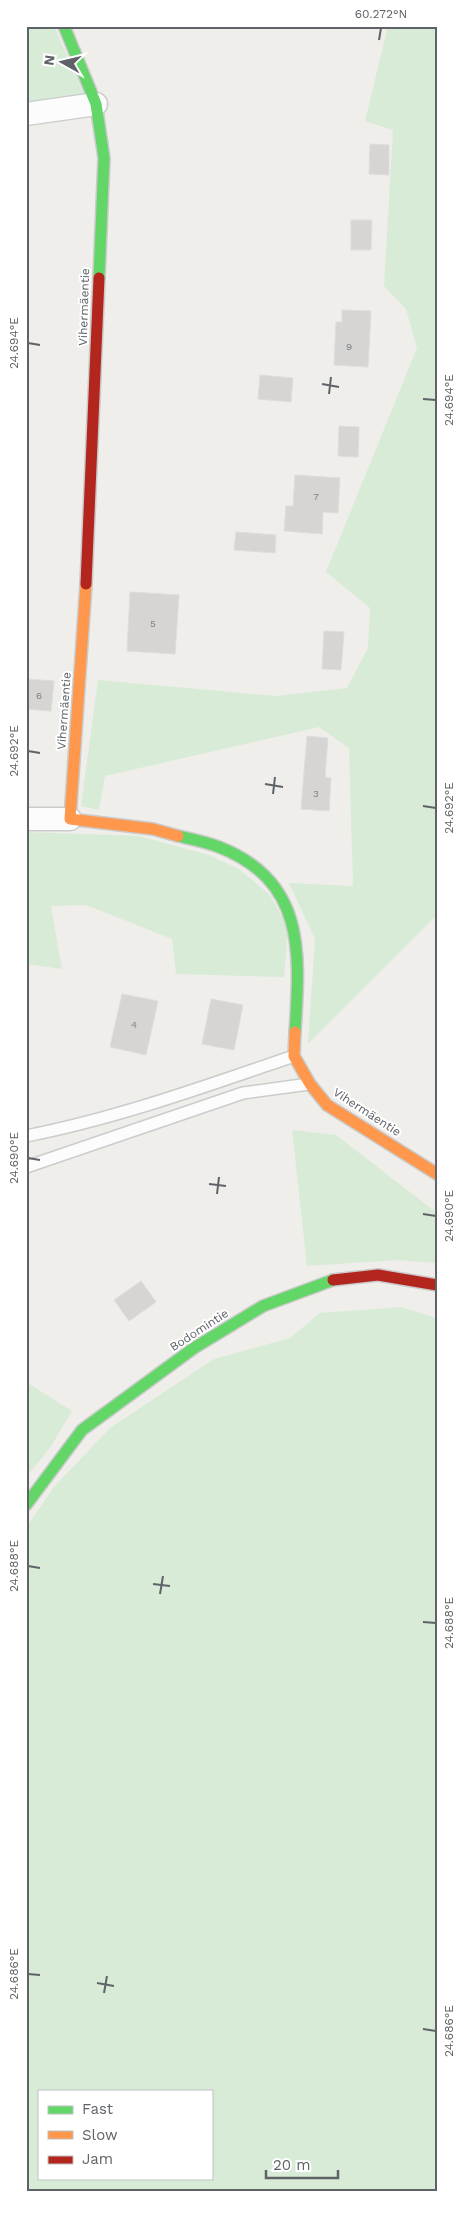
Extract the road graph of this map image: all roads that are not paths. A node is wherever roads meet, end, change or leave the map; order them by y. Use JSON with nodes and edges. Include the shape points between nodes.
{"nodes":[{"id":1,"x":64,"y":26,"type":"edge"},
{"id":2,"x":96,"y":104,"type":"junction"},
{"id":3,"x":26,"y":114,"type":"edge"},
{"id":4,"x":26,"y":819,"type":"edge"},
{"id":5,"x":70,"y":819,"type":"junction"},
{"id":6,"x":294,"y":1056,"type":"junction"},
{"id":7,"x":310,"y":1084,"type":"junction"},
{"id":8,"x":26,"y":1136,"type":"edge"},
{"id":9,"x":26,"y":1167,"type":"edge"},
{"id":10,"x":437,"y":1174,"type":"edge"},
{"id":11,"x":437,"y":1285,"type":"edge"},
{"id":12,"x":26,"y":1506,"type":"edge"}],
"edges":[{"from":1,"to":2,"type":"street","name":"Vihermäentie"},
{"from":2,"to":3,"type":"street"},
{"from":2,"to":5,"type":"street","name":"Vihermäentie","via":[[104,158],[103,187],[89,534]]},
{"from":4,"to":5,"type":"street"},
{"from":5,"to":6,"type":"street","via":[[153,829],[219,846],[249,863],[279,890],[294,926],[298,982]]},
{"from":6,"to":7,"type":"street","name":"Vihermäentie"},
{"from":6,"to":8,"type":"lane","via":[[155,1103]]},
{"from":7,"to":9,"type":"lane","via":[[244,1093]]},
{"from":7,"to":10,"type":"street","name":"Vihermäentie","via":[[327,1105]]},
{"from":11,"to":12,"type":"street","name":"Bodomintie","via":[[378,1275],[332,1280],[263,1306],[194,1348],[82,1430]]}]}
